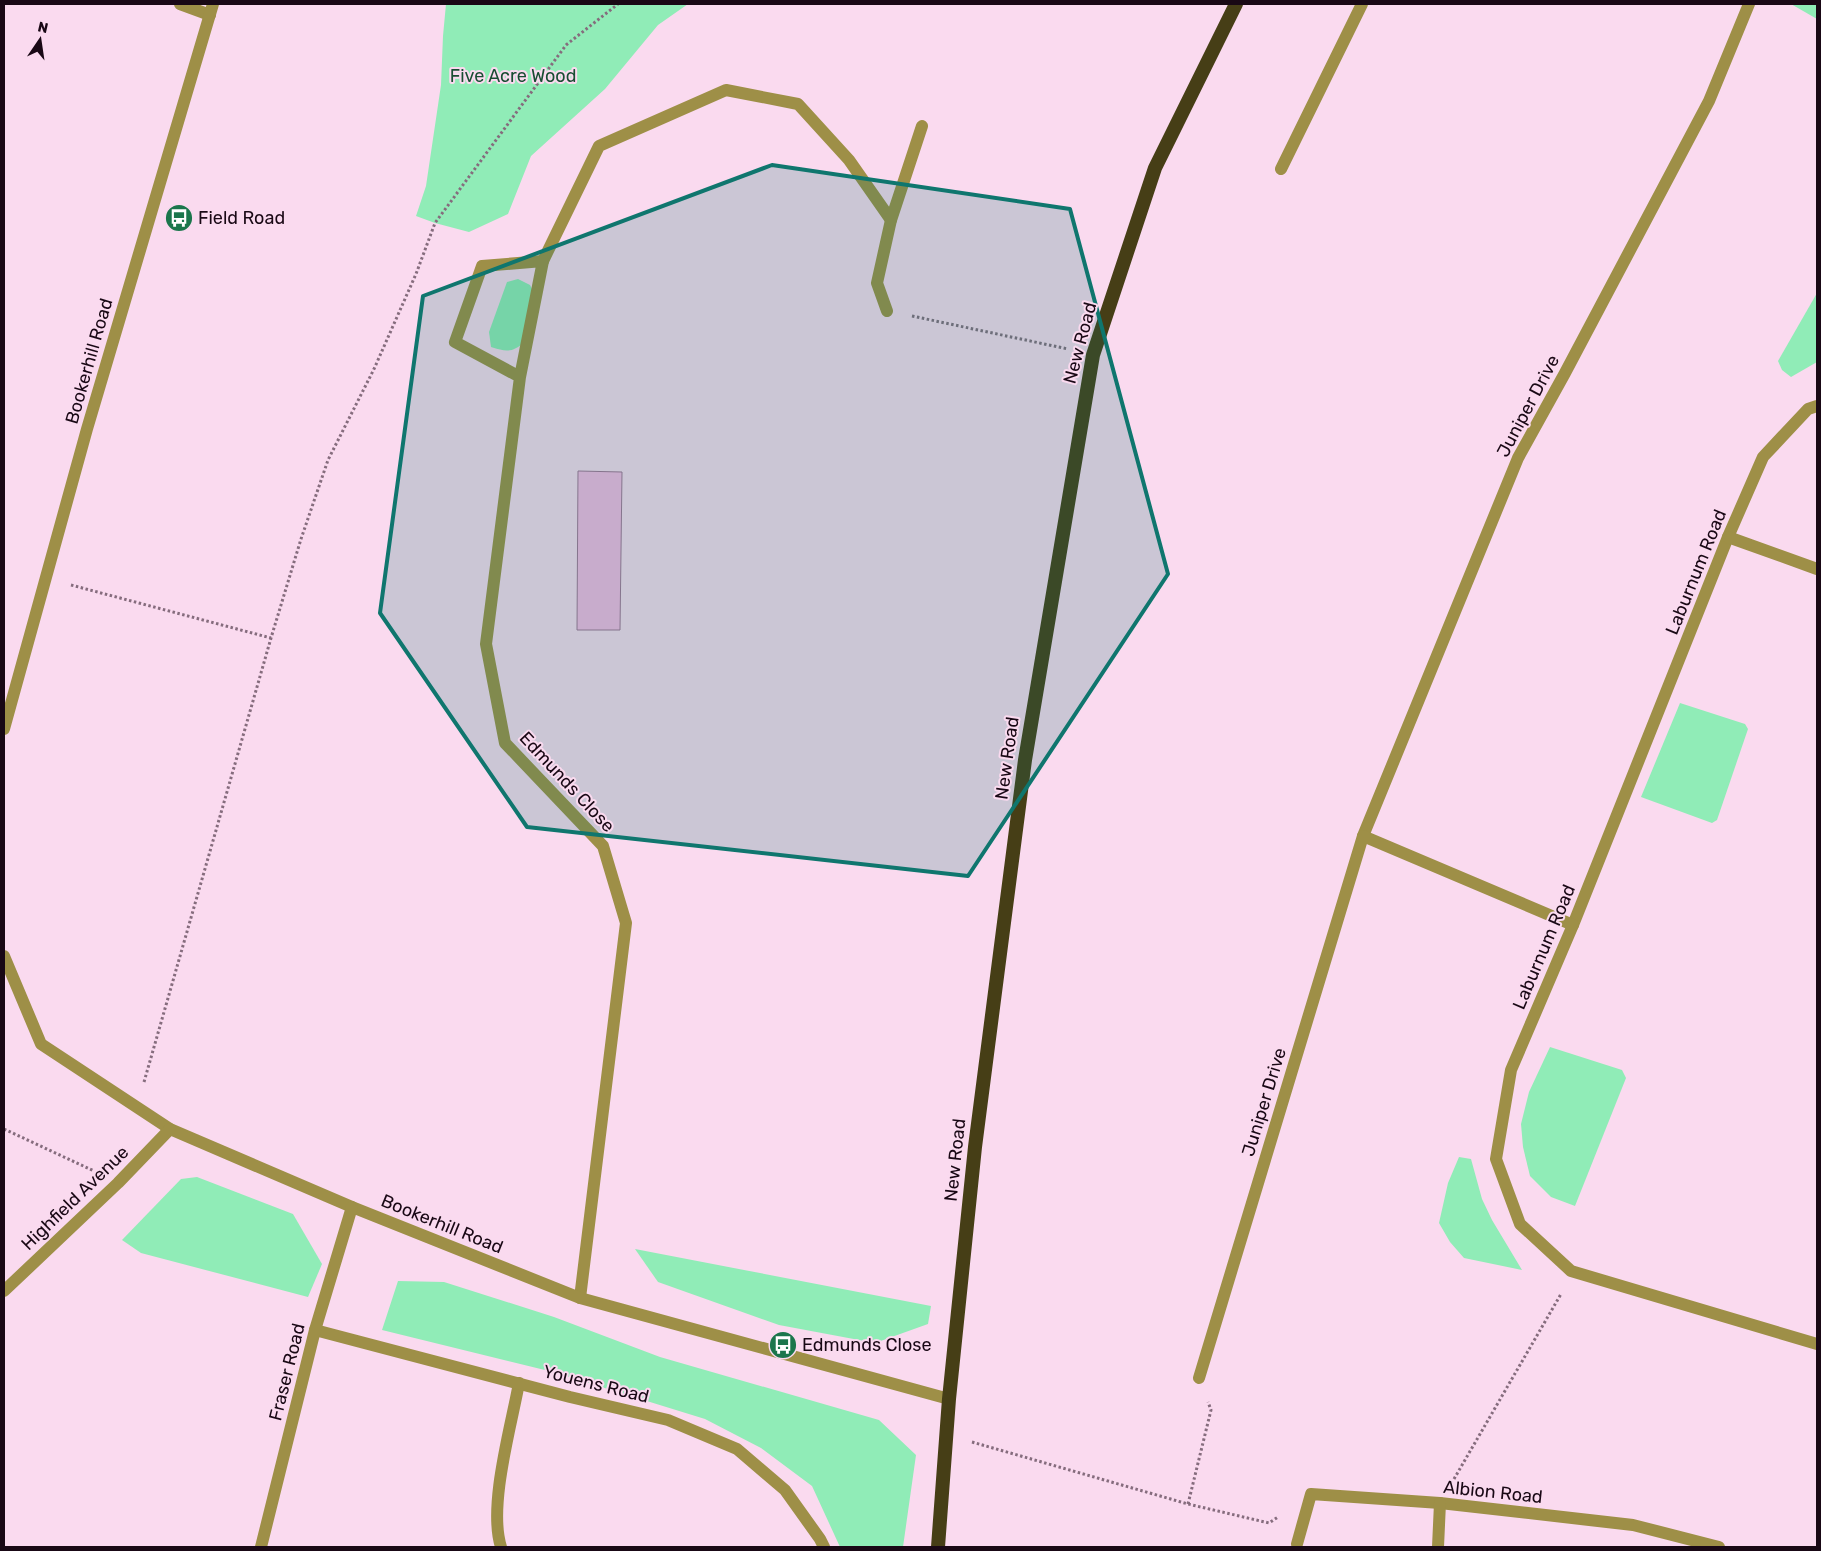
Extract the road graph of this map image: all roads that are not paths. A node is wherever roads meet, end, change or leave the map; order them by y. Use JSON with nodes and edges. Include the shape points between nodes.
{"nodes":[{"id":1,"x":180,"y":4,"type":"edge"},
{"id":2,"x":1236,"y":4,"type":"edge"},
{"id":3,"x":1362,"y":4,"type":"edge"},
{"id":4,"x":1749,"y":4,"type":"edge"},
{"id":5,"x":211,"y":9,"type":"edge"},
{"id":6,"x":922,"y":126,"type":"dead end"},
{"id":7,"x":1281,"y":169,"type":"dead end"},
{"id":8,"x":891,"y":220,"type":"junction"},
{"id":9,"x":543,"y":261,"type":"junction"},
{"id":10,"x":887,"y":311,"type":"road end"},
{"id":11,"x":520,"y":378,"type":"junction"},
{"id":12,"x":1817,"y":406,"type":"edge"},
{"id":13,"x":1728,"y":537,"type":"junction"},
{"id":14,"x":1817,"y":569,"type":"edge"},
{"id":15,"x":4,"y":729,"type":"edge"},
{"id":16,"x":1363,"y":836,"type":"junction"},
{"id":17,"x":1573,"y":925,"type":"junction"},
{"id":18,"x":4,"y":956,"type":"edge"},
{"id":19,"x":170,"y":1129,"type":"junction"},
{"id":20,"x":352,"y":1207,"type":"junction"},
{"id":21,"x":4,"y":1292,"type":"edge"},
{"id":22,"x":580,"y":1298,"type":"junction"},
{"id":23,"x":315,"y":1330,"type":"junction"},
{"id":24,"x":1817,"y":1344,"type":"edge"},
{"id":25,"x":1199,"y":1378,"type":"road end"},
{"id":26,"x":520,"y":1383,"type":"junction"},
{"id":27,"x":949,"y":1399,"type":"junction"},
{"id":28,"x":1440,"y":1503,"type":"junction"},
{"id":29,"x":1296,"y":1544,"type":"dead end"},
{"id":30,"x":261,"y":1547,"type":"edge"},
{"id":31,"x":501,"y":1547,"type":"edge"},
{"id":32,"x":824,"y":1547,"type":"edge"},
{"id":33,"x":938,"y":1547,"type":"edge"},
{"id":34,"x":1438,"y":1547,"type":"edge"},
{"id":35,"x":1719,"y":1547,"type":"edge"}],
"edges":[{"from":1,"to":5,"type":"street"},
{"from":2,"to":27,"type":"highway","name":"New Road","via":[[1155,168],[1092,355],[1025,760],[975,1147]]},
{"from":3,"to":7,"type":"street"},
{"from":4,"to":16,"type":"street","name":"Juniper Drive","via":[[1709,101],[1518,458]]},
{"from":5,"to":15,"type":"street","name":"Bookerhill Road","via":[[90,420]]},
{"from":6,"to":8,"type":"street"},
{"from":8,"to":9,"type":"street","name":"Edmunds Close","via":[[849,160],[798,104],[726,90],[599,146]]},
{"from":8,"to":10,"type":"street","via":[[877,283]]},
{"from":9,"to":11,"type":"street","name":"Edmunds Close"},
{"from":9,"to":11,"type":"street","via":[[482,266],[455,342]]},
{"from":11,"to":22,"type":"street","name":"Edmunds Close","via":[[486,644],[505,743],[603,846],[626,923]]},
{"from":12,"to":13,"type":"street","name":"Laburnum Road","via":[[1808,409],[1763,457]]},
{"from":13,"to":14,"type":"street"},
{"from":13,"to":17,"type":"street","name":"Laburnum Road"},
{"from":16,"to":17,"type":"street"},
{"from":16,"to":25,"type":"street","name":"Juniper Drive"},
{"from":17,"to":24,"type":"street","name":"Laburnum Road","via":[[1511,1070],[1496,1159],[1520,1224],[1571,1271]]},
{"from":18,"to":19,"type":"street","name":"Bookerhill Road","via":[[41,1044]]},
{"from":19,"to":20,"type":"street","name":"Bookerhill Road"},
{"from":19,"to":21,"type":"street","name":"Highfield Avenue"},
{"from":20,"to":22,"type":"street","name":"Bookerhill Road"},
{"from":20,"to":23,"type":"street","name":"Fraser Road"},
{"from":22,"to":27,"type":"street","name":"Bookerhill Road"},
{"from":23,"to":26,"type":"street","name":"Youens Road"},
{"from":23,"to":30,"type":"street","name":"Fraser Road"},
{"from":26,"to":31,"type":"street","via":[[500,1484],[497,1514]]},
{"from":26,"to":32,"type":"street","name":"Youens Road","via":[[668,1420],[737,1449],[784,1490]]},
{"from":27,"to":33,"type":"highway","name":"New Road"},
{"from":28,"to":29,"type":"street","name":"Albion Road","via":[[1311,1494]]},
{"from":28,"to":34,"type":"street"},
{"from":28,"to":35,"type":"street","name":"Albion Road","via":[[1632,1525]]}]}
